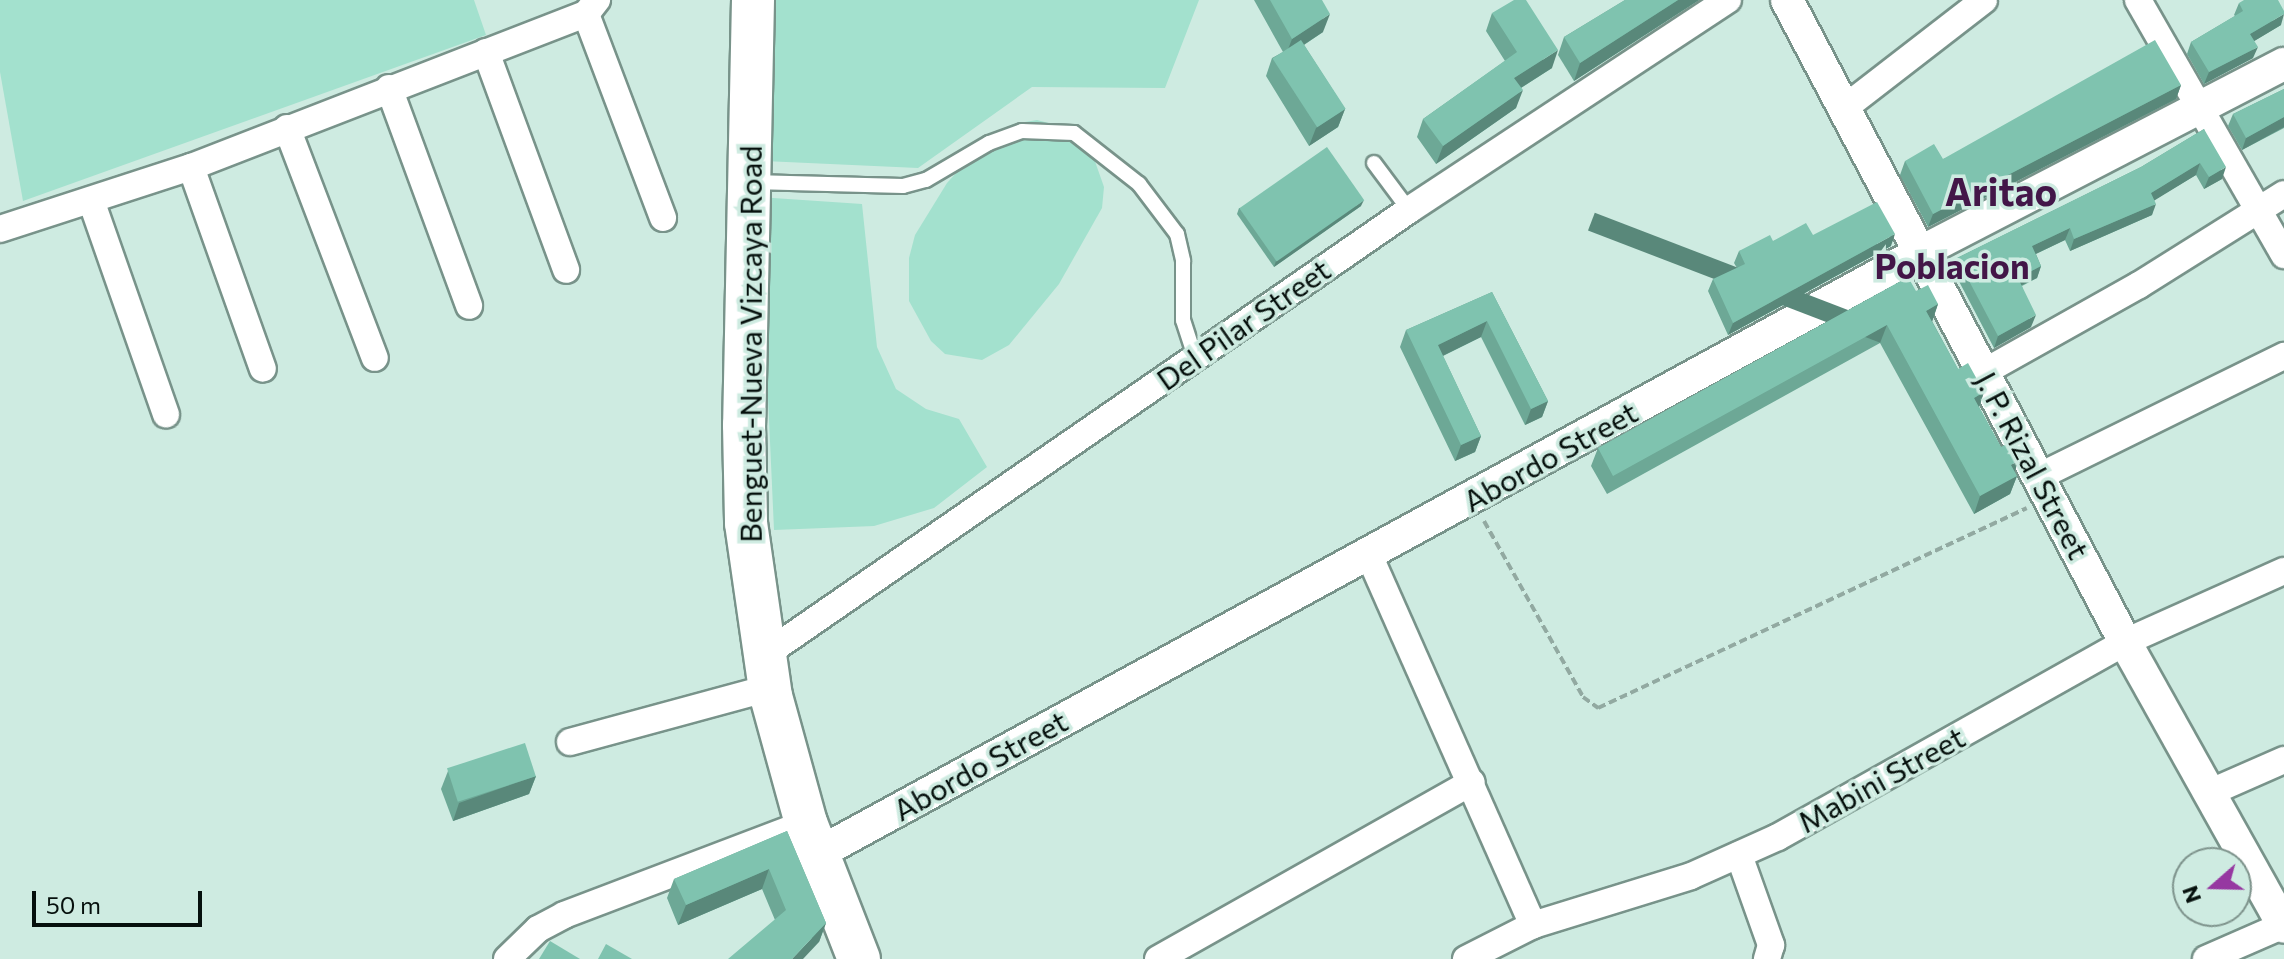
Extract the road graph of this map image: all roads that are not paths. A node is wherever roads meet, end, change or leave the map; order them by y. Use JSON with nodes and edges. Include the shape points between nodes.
{"nodes":[{"id":1,"x":753,"y":0,"type":"edge"},
{"id":2,"x":1728,"y":0,"type":"edge"},
{"id":3,"x":1787,"y":0,"type":"edge"},
{"id":4,"x":1984,"y":0,"type":"edge"},
{"id":5,"x":2138,"y":0,"type":"edge"},
{"id":6,"x":592,"y":7,"type":"edge"},
{"id":7,"x":486,"y":52,"type":"junction"},
{"id":8,"x":2284,"y":64,"type":"edge"},
{"id":9,"x":389,"y":88,"type":"junction"},
{"id":10,"x":1847,"y":106,"type":"junction"},
{"id":11,"x":2202,"y":106,"type":"junction"},
{"id":12,"x":287,"y":128,"type":"junction"},
{"id":13,"x":1374,"y":163,"type":"dead end"},
{"id":14,"x":191,"y":167,"type":"junction"},
{"id":15,"x":748,"y":182,"type":"junction"},
{"id":16,"x":2284,"y":194,"type":"edge"},
{"id":17,"x":92,"y":203,"type":"junction"},
{"id":18,"x":1409,"y":210,"type":"junction"},
{"id":19,"x":2259,"y":210,"type":"junction"},
{"id":20,"x":663,"y":218,"type":"dead end"},
{"id":21,"x":0,"y":229,"type":"edge"},
{"id":22,"x":1919,"y":253,"type":"junction"},
{"id":23,"x":2284,"y":255,"type":"edge"},
{"id":24,"x":566,"y":270,"type":"dead end"},
{"id":25,"x":469,"y":306,"type":"dead end"},
{"id":26,"x":2284,"y":356,"type":"edge"},
{"id":27,"x":375,"y":358,"type":"dead end"},
{"id":28,"x":1195,"y":358,"type":"junction"},
{"id":29,"x":263,"y":369,"type":"dead end"},
{"id":30,"x":1984,"y":372,"type":"junction"},
{"id":31,"x":166,"y":414,"type":"dead end"},
{"id":32,"x":2046,"y":486,"type":"junction"},
{"id":33,"x":1369,"y":555,"type":"junction"},
{"id":34,"x":2284,"y":571,"type":"edge"},
{"id":35,"x":2125,"y":642,"type":"junction"},
{"id":36,"x":766,"y":672,"type":"junction"},
{"id":37,"x":570,"y":742,"type":"dead end"},
{"id":38,"x":2284,"y":760,"type":"edge"},
{"id":39,"x":1472,"y":782,"type":"junction"},
{"id":40,"x":2211,"y":792,"type":"junction"},
{"id":41,"x":812,"y":838,"type":"junction"},
{"id":42,"x":1739,"y":855,"type":"junction"},
{"id":43,"x":1533,"y":925,"type":"junction"},
{"id":44,"x":2284,"y":926,"type":"edge"},
{"id":45,"x":507,"y":959,"type":"edge"},
{"id":46,"x":859,"y":959,"type":"edge"},
{"id":47,"x":1158,"y":959,"type":"edge"},
{"id":48,"x":1466,"y":959,"type":"edge"},
{"id":49,"x":1767,"y":959,"type":"edge"},
{"id":50,"x":2206,"y":959,"type":"edge"}],
"edges":[{"from":1,"to":15,"type":"main road","name":"Benguet-Nueva Vizcaya Road"},
{"from":2,"to":18,"type":"street","name":"Del Pilar Street"},
{"from":3,"to":10,"type":"street","name":"J. P. Rizal Street"},
{"from":4,"to":10,"type":"street"},
{"from":5,"to":11,"type":"street"},
{"from":6,"to":7,"type":"street"},
{"from":6,"to":20,"type":"street"},
{"from":7,"to":9,"type":"street"},
{"from":7,"to":24,"type":"street"},
{"from":8,"to":11,"type":"street","name":"Abordo Street"},
{"from":9,"to":12,"type":"street"},
{"from":9,"to":25,"type":"street"},
{"from":10,"to":22,"type":"street","name":"J. P. Rizal Street"},
{"from":11,"to":19,"type":"street"},
{"from":11,"to":22,"type":"street","name":"Abordo Street"},
{"from":12,"to":14,"type":"street"},
{"from":12,"to":27,"type":"street"},
{"from":13,"to":18,"type":"lane"},
{"from":14,"to":17,"type":"street"},
{"from":14,"to":29,"type":"street"},
{"from":15,"to":28,"type":"lane","via":[[903,186],[926,180],[989,143],[1022,131],[1074,133],[1139,184],[1177,234],[1183,261],[1183,320]]},
{"from":15,"to":36,"type":"main road","name":"Benguet-Nueva Vizcaya Road","via":[[746,523]]},
{"from":16,"to":19,"type":"street"},
{"from":17,"to":21,"type":"street"},
{"from":17,"to":31,"type":"street"},
{"from":18,"to":28,"type":"street","name":"Del Pilar Street"},
{"from":19,"to":23,"type":"street"},
{"from":19,"to":30,"type":"street"},
{"from":22,"to":30,"type":"street","name":"J. P. Rizal Street"},
{"from":22,"to":33,"type":"street","name":"Abordo Street"},
{"from":26,"to":32,"type":"street"},
{"from":28,"to":36,"type":"street","name":"Del Pilar Street"},
{"from":30,"to":32,"type":"street","name":"J. P. Rizal Street"},
{"from":32,"to":35,"type":"street","name":"J. P. Rizal Street"},
{"from":33,"to":39,"type":"street"},
{"from":33,"to":41,"type":"street","name":"Abordo Street"},
{"from":34,"to":35,"type":"street","name":"Mabini Street"},
{"from":35,"to":40,"type":"street","name":"J. P. Rizal Street"},
{"from":35,"to":42,"type":"street","name":"Mabini Street"},
{"from":36,"to":37,"type":"street","name":"Del Pilar Street"},
{"from":36,"to":41,"type":"main road","name":"Benguet-Nueva Vizcaya Road"},
{"from":38,"to":40,"type":"street"},
{"from":39,"to":43,"type":"street"},
{"from":39,"to":47,"type":"street"},
{"from":40,"to":44,"type":"street","name":"J. P. Rizal Street"},
{"from":41,"to":45,"type":"street","via":[[564,915],[538,929]]},
{"from":41,"to":46,"type":"main road","name":"Benguet-Nueva Vizcaya Road"},
{"from":42,"to":43,"type":"street","name":"Mabini Street","via":[[1691,876]]},
{"from":42,"to":49,"type":"street","via":[[1771,945]]},
{"from":43,"to":48,"type":"street","name":"Mabini Street"},
{"from":44,"to":50,"type":"street"}]}
